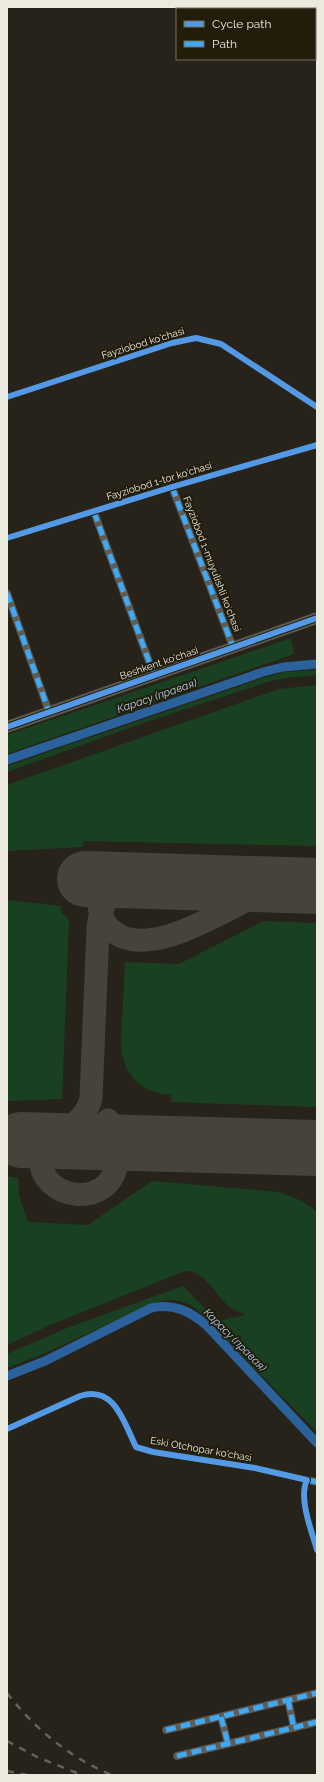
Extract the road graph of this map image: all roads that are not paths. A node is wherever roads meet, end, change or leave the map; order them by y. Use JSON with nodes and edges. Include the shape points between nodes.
{"nodes":[{"id":1,"x":7,"y":397,"type":"edge"},
{"id":2,"x":317,"y":407,"type":"edge"},
{"id":3,"x":317,"y":445,"type":"edge"},
{"id":4,"x":172,"y":487,"type":"junction"},
{"id":5,"x":94,"y":512,"type":"junction"},
{"id":6,"x":7,"y":538,"type":"edge"},
{"id":7,"x":7,"y":593,"type":"edge"},
{"id":8,"x":317,"y":618,"type":"edge"},
{"id":9,"x":233,"y":648,"type":"junction"},
{"id":10,"x":154,"y":675,"type":"junction"},
{"id":11,"x":49,"y":712,"type":"junction"},
{"id":12,"x":7,"y":727,"type":"edge"},
{"id":13,"x":7,"y":1429,"type":"edge"},
{"id":14,"x":307,"y":1480,"type":"junction"},
{"id":15,"x":317,"y":1482,"type":"edge"},
{"id":16,"x":317,"y":1550,"type":"edge"},
{"id":17,"x":317,"y":1693,"type":"edge"},
{"id":18,"x":288,"y":1700,"type":"junction"},
{"id":19,"x":221,"y":1717,"type":"junction"},
{"id":20,"x":317,"y":1722,"type":"edge"},
{"id":21,"x":294,"y":1728,"type":"junction"},
{"id":22,"x":166,"y":1730,"type":"dead end"},
{"id":23,"x":228,"y":1744,"type":"junction"},
{"id":24,"x":177,"y":1756,"type":"dead end"}],
"edges":[{"from":1,"to":2,"type":"street","name":"Fayziobod ko'chasi","via":[[172,343],[196,338],[221,344]]},
{"from":3,"to":4,"type":"street","name":"Fayziobod 1-tor ko'chasi"},
{"from":4,"to":5,"type":"street","name":"Fayziobod 1-tor ko'chasi"},
{"from":4,"to":9,"type":"street","name":"Fayziobod 1-muyulishli koʻchasi"},
{"from":5,"to":6,"type":"street","name":"Fayziobod 1-tor ko'chasi"},
{"from":5,"to":10,"type":"street"},
{"from":7,"to":11,"type":"street"},
{"from":8,"to":9,"type":"street","name":"Beshkent ko'chasi"},
{"from":9,"to":10,"type":"street","name":"Beshkent ko'chasi"},
{"from":10,"to":11,"type":"street","name":"Beshkent ko'chasi"},
{"from":11,"to":12,"type":"street","name":"Beshkent ko'chasi"},
{"from":13,"to":14,"type":"street","name":"Eski Otchopar ko'chasi","via":[[80,1396],[95,1394],[114,1403],[136,1447]]},
{"from":14,"to":15,"type":"street","name":"Eski Otchopar ko'chasi"},
{"from":14,"to":16,"type":"street","via":[[304,1498]]},
{"from":17,"to":18,"type":"street"},
{"from":18,"to":19,"type":"street"},
{"from":18,"to":21,"type":"street"},
{"from":19,"to":22,"type":"street"},
{"from":19,"to":23,"type":"street"},
{"from":20,"to":21,"type":"street"},
{"from":21,"to":23,"type":"street"},
{"from":23,"to":24,"type":"street"}]}
